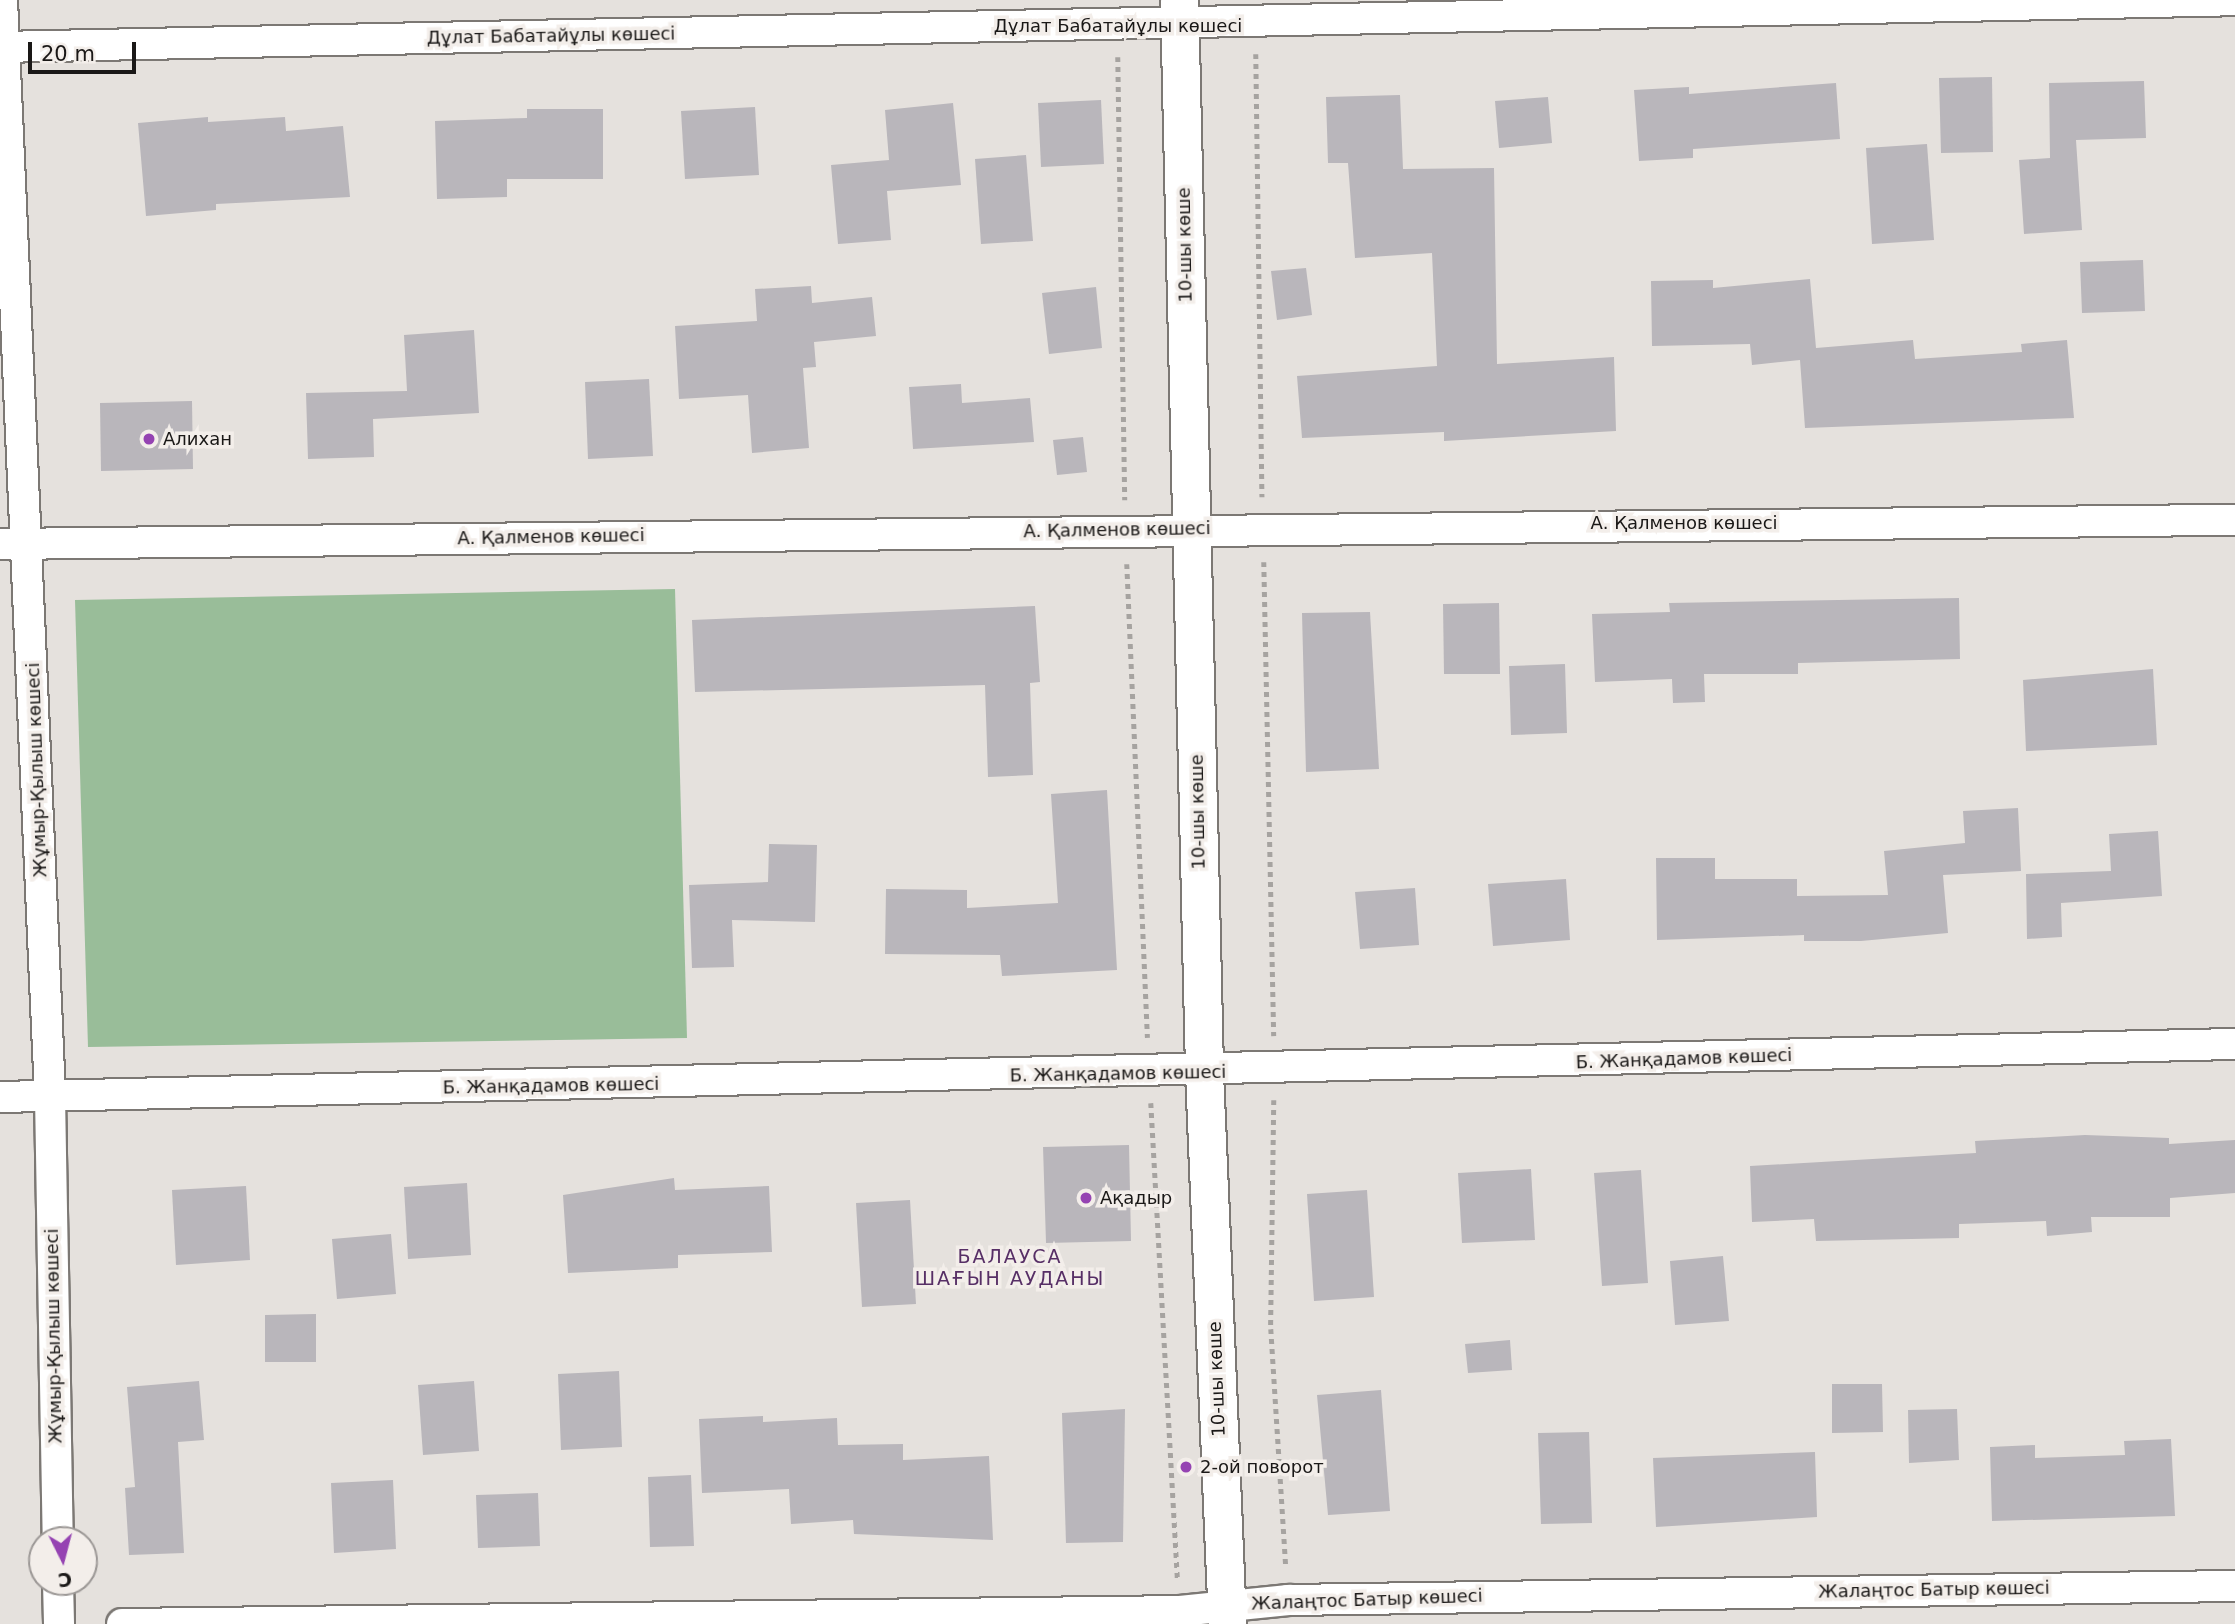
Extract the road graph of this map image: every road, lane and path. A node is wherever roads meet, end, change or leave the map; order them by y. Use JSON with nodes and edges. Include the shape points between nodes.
{"nodes":[{"id":1,"x":2,"y":0,"type":"edge"},
{"id":2,"x":2235,"y":0,"type":"edge"},
{"id":3,"x":1180,"y":12,"type":"edge"},
{"id":4,"x":1117,"y":24,"type":"junction"},
{"id":5,"x":1255,"y":25,"type":"junction"},
{"id":6,"x":2,"y":47,"type":"edge"},
{"id":7,"x":2235,"y":520,"type":"edge"},
{"id":8,"x":1263,"y":526,"type":"junction"},
{"id":9,"x":1191,"y":528,"type":"junction"},
{"id":10,"x":1126,"y":531,"type":"junction"},
{"id":11,"x":14,"y":544,"type":"edge"},
{"id":12,"x":2235,"y":1044,"type":"edge"},
{"id":13,"x":1274,"y":1069,"type":"junction"},
{"id":14,"x":1203,"y":1072,"type":"junction"},
{"id":15,"x":1150,"y":1074,"type":"junction"},
{"id":16,"x":50,"y":1096,"type":"junction"},
{"id":17,"x":0,"y":1097,"type":"edge"},
{"id":18,"x":58,"y":1526,"type":"edge"},
{"id":19,"x":2235,"y":1586,"type":"edge"},
{"id":20,"x":58,"y":1596,"type":"edge"},
{"id":21,"x":1288,"y":1600,"type":"junction"},
{"id":22,"x":1180,"y":1611,"type":"junction"},
{"id":23,"x":1227,"y":1615,"type":"edge"},
{"id":24,"x":59,"y":1624,"type":"edge"},
{"id":25,"x":122,"y":1624,"type":"edge"}],
"edges":[{"from":1,"to":6,"type":"street","name":"Жұмыр-Қылыш көшесі"},
{"from":2,"to":5,"type":"street","name":"Дұлат Бабатайұлы көшесі"},
{"from":3,"to":4,"type":"street","name":"Дұлат Бабатайұлы көшесі"},
{"from":3,"to":5,"type":"street","name":"Дұлат Бабатайұлы көшесі"},
{"from":3,"to":9,"type":"street","name":"10-шы көше"},
{"from":4,"to":6,"type":"street","name":"Дұлат Бабатайұлы көшесі"},
{"from":4,"to":10,"type":"path"},
{"from":5,"to":8,"type":"path"},
{"from":6,"to":11,"type":"street","name":"Жұмыр-Қылыш көшесі"},
{"from":7,"to":8,"type":"street","name":"А. Қалменов көшесі"},
{"from":8,"to":9,"type":"street","name":"А. Қалменов көшесі"},
{"from":8,"to":13,"type":"path","via":[[1274,812]]},
{"from":9,"to":10,"type":"street","name":"А. Қалменов көшесі"},
{"from":9,"to":14,"type":"street","name":"10-шы көше"},
{"from":10,"to":11,"type":"street","name":"А. Қалменов көшесі"},
{"from":10,"to":15,"type":"path"},
{"from":11,"to":16,"type":"street","name":"Жұмыр-Қылыш көшесі"},
{"from":12,"to":13,"type":"street","name":"Б. Жанқадамов көшесі"},
{"from":13,"to":14,"type":"street","name":"Б. Жанқадамов көшесі"},
{"from":13,"to":21,"type":"path","via":[[1271,1329]]},
{"from":14,"to":15,"type":"street","name":"Б. Жанқадамов көшесі"},
{"from":14,"to":23,"type":"street","name":"10-шы көше"},
{"from":15,"to":16,"type":"street","name":"Б. Жанқадамов көшесі"},
{"from":15,"to":22,"type":"path"},
{"from":16,"to":17,"type":"street","name":"Б. Жанқадамов көшесі"},
{"from":16,"to":18,"type":"street","name":"Жұмыр-Қылыш көшесі"},
{"from":19,"to":21,"type":"street","name":"Жалаңтос Батыр көшесі"},
{"from":20,"to":24,"type":"street"},
{"from":21,"to":23,"type":"street","name":"Жалаңтос Батыр көшесі"},
{"from":22,"to":23,"type":"street","name":"Жалаңтос Батыр көшесі"},
{"from":22,"to":25,"type":"street","name":"Жалаңтос Батыр көшесі"}]}
